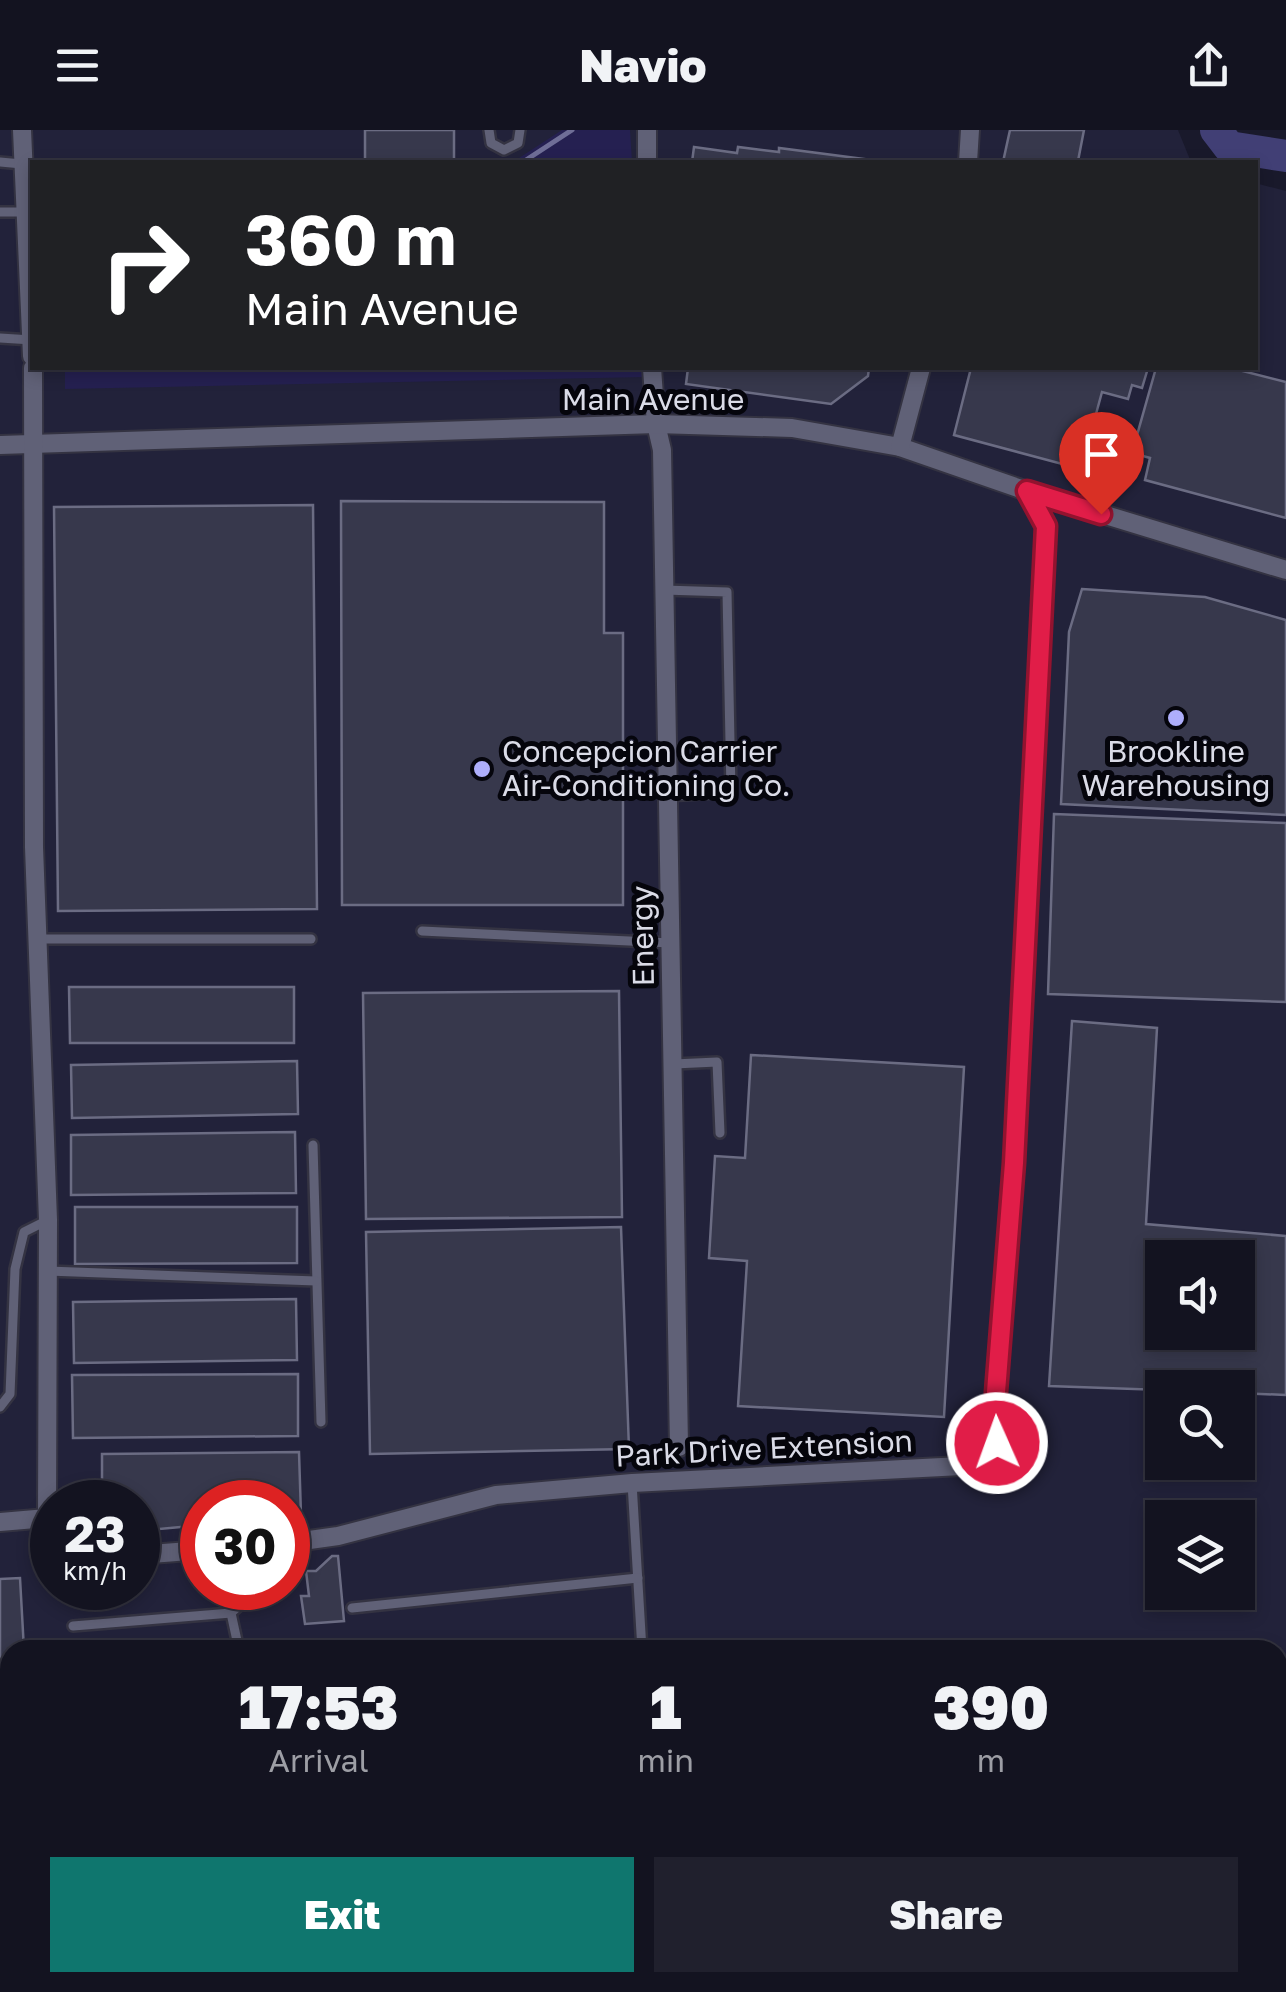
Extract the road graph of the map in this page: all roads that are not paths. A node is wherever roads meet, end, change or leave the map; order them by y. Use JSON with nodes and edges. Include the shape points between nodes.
{"nodes":[{"id":1,"x":22,"y":130,"type":"edge"},
{"id":2,"x":489,"y":130,"type":"edge"},
{"id":3,"x":520,"y":130,"type":"edge"},
{"id":4,"x":647,"y":130,"type":"edge"},
{"id":5,"x":970,"y":130,"type":"edge"},
{"id":6,"x":648,"y":160,"type":"edge"},
{"id":7,"x":968,"y":160,"type":"edge"},
{"id":8,"x":0,"y":162,"type":"edge"},
{"id":9,"x":22,"y":164,"type":"junction"},
{"id":10,"x":0,"y":212,"type":"edge"},
{"id":11,"x":24,"y":212,"type":"junction"},
{"id":12,"x":30,"y":308,"type":"edge"},
{"id":13,"x":0,"y":338,"type":"edge"},
{"id":14,"x":30,"y":340,"type":"edge"},
{"id":15,"x":33,"y":370,"type":"edge"},
{"id":16,"x":652,"y":370,"type":"edge"},
{"id":17,"x":920,"y":370,"type":"edge"},
{"id":18,"x":656,"y":424,"type":"junction"},
{"id":19,"x":0,"y":445,"type":"edge"},
{"id":20,"x":34,"y":445,"type":"junction"},
{"id":21,"x":900,"y":447,"type":"junction"},
{"id":22,"x":1027,"y":491,"type":"junction"},
{"id":23,"x":1286,"y":570,"type":"edge"},
{"id":24,"x":664,"y":590,"type":"junction"},
{"id":25,"x":668,"y":796,"type":"junction"},
{"id":26,"x":422,"y":931,"type":"dead end"},
{"id":27,"x":38,"y":939,"type":"junction"},
{"id":28,"x":312,"y":939,"type":"dead end"},
{"id":29,"x":671,"y":943,"type":"junction"},
{"id":30,"x":674,"y":1064,"type":"junction"},
{"id":31,"x":720,"y":1134,"type":"dead end"},
{"id":32,"x":313,"y":1144,"type":"dead end"},
{"id":33,"x":48,"y":1220,"type":"junction"},
{"id":34,"x":48,"y":1271,"type":"junction"},
{"id":35,"x":316,"y":1281,"type":"junction"},
{"id":36,"x":0,"y":1408,"type":"edge"},
{"id":37,"x":320,"y":1422,"type":"dead end"},
{"id":38,"x":679,"y":1447,"type":"dead end"},
{"id":39,"x":632,"y":1483,"type":"junction"},
{"id":40,"x":0,"y":1522,"type":"edge"},
{"id":41,"x":310,"y":1540,"type":"edge"},
{"id":42,"x":638,"y":1578,"type":"junction"},
{"id":43,"x":352,"y":1608,"type":"dead end"},
{"id":44,"x":234,"y":1610,"type":"edge"},
{"id":45,"x":231,"y":1613,"type":"junction"},
{"id":46,"x":74,"y":1626,"type":"dead end"},
{"id":47,"x":237,"y":1640,"type":"edge"},
{"id":48,"x":641,"y":1640,"type":"edge"}],
"edges":[{"from":1,"to":9,"type":"street"},
{"from":2,"to":3,"type":"lane","via":[[491,144],[504,150],[518,144]]},
{"from":4,"to":6,"type":"street"},
{"from":5,"to":7,"type":"street"},
{"from":8,"to":9,"type":"lane"},
{"from":9,"to":11,"type":"street"},
{"from":10,"to":11,"type":"lane"},
{"from":11,"to":12,"type":"street"},
{"from":13,"to":14,"type":"lane"},
{"from":15,"to":20,"type":"street"},
{"from":16,"to":18,"type":"street","name":"Energy"},
{"from":17,"to":21,"type":"street"},
{"from":18,"to":20,"type":"street","name":"Main Avenue"},
{"from":18,"to":21,"type":"street","name":"Main Avenue","via":[[792,428]]},
{"from":18,"to":24,"type":"street","name":"Energy"},
{"from":19,"to":20,"type":"street","name":"Main Avenue"},
{"from":20,"to":27,"type":"street"},
{"from":21,"to":22,"type":"street","name":"Main Avenue"},
{"from":22,"to":23,"type":"street","name":"Main Avenue"},
{"from":22,"to":39,"type":"street","name":"Park Drive Extension","via":[[1046,526],[994,1460]]},
{"from":24,"to":25,"type":"street","name":"Energy"},
{"from":24,"to":25,"type":"lane","via":[[727,592],[731,772],[731,792]]},
{"from":25,"to":29,"type":"street","name":"Energy"},
{"from":26,"to":29,"type":"lane"},
{"from":27,"to":28,"type":"lane"},
{"from":27,"to":33,"type":"street"},
{"from":29,"to":30,"type":"street","name":"Energy"},
{"from":30,"to":31,"type":"lane","via":[[717,1062]]},
{"from":30,"to":38,"type":"street","name":"Energy"},
{"from":32,"to":35,"type":"lane"},
{"from":33,"to":34,"type":"street"},
{"from":33,"to":36,"type":"lane","via":[[24,1232],[14,1269],[10,1394]]},
{"from":34,"to":35,"type":"lane"},
{"from":34,"to":40,"type":"street","via":[[46,1518]]},
{"from":35,"to":37,"type":"lane"},
{"from":39,"to":41,"type":"street","name":"Park Drive Extension","via":[[496,1495]]},
{"from":39,"to":42,"type":"lane"},
{"from":42,"to":43,"type":"lane"},
{"from":42,"to":48,"type":"lane"},
{"from":44,"to":45,"type":"lane"},
{"from":45,"to":46,"type":"lane"},
{"from":45,"to":47,"type":"lane"}]}
